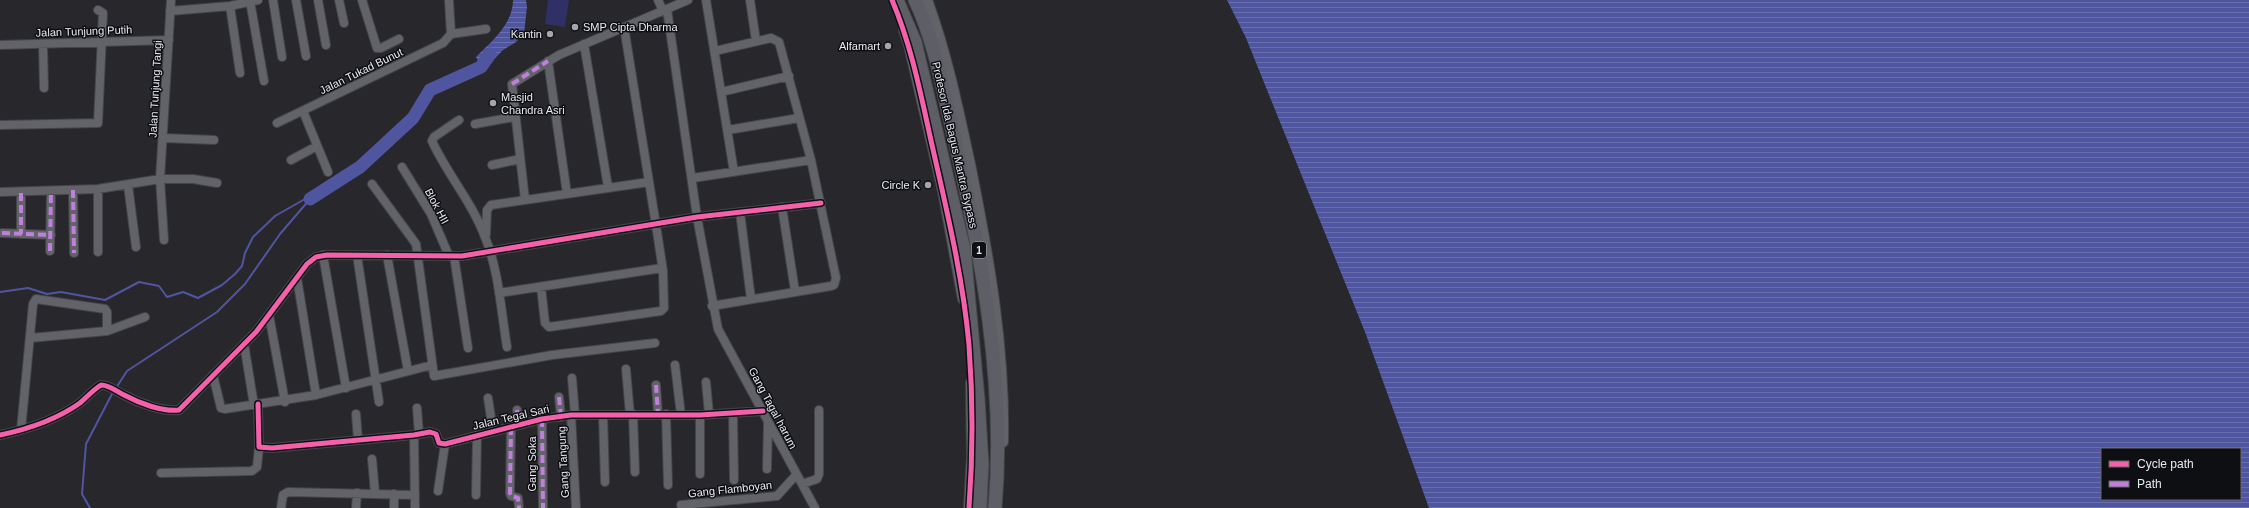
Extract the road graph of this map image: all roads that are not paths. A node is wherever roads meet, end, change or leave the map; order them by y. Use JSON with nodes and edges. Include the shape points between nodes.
{"nodes":[{"id":1,"x":171,"y":0,"type":"edge"},
{"id":2,"x":273,"y":0,"type":"edge"},
{"id":3,"x":296,"y":0,"type":"edge"},
{"id":4,"x":318,"y":0,"type":"edge"},
{"id":5,"x":339,"y":0,"type":"edge"},
{"id":6,"x":362,"y":0,"type":"edge"},
{"id":7,"x":449,"y":0,"type":"edge"},
{"id":8,"x":658,"y":0,"type":"edge"},
{"id":9,"x":688,"y":0,"type":"edge"},
{"id":10,"x":706,"y":0,"type":"edge"},
{"id":11,"x":750,"y":0,"type":"edge"},
{"id":12,"x":892,"y":0,"type":"edge"},
{"id":13,"x":898,"y":0,"type":"edge"},
{"id":14,"x":915,"y":0,"type":"edge"},
{"id":15,"x":927,"y":0,"type":"edge"},
{"id":16,"x":254,"y":1,"type":"edge"},
{"id":17,"x":230,"y":6,"type":"junction"},
{"id":18,"x":98,"y":10,"type":"dead end"},
{"id":19,"x":665,"y":10,"type":"junction"},
{"id":20,"x":170,"y":12,"type":"junction"},
{"id":21,"x":344,"y":23,"type":"dead end"},
{"id":22,"x":624,"y":27,"type":"junction"},
{"id":23,"x":486,"y":29,"type":"dead end"},
{"id":24,"x":451,"y":34,"type":"junction"},
{"id":25,"x":399,"y":39,"type":"dead end"},
{"id":26,"x":169,"y":40,"type":"junction"},
{"id":27,"x":102,"y":41,"type":"junction"},
{"id":28,"x":756,"y":41,"type":"junction"},
{"id":29,"x":44,"y":44,"type":"junction"},
{"id":30,"x":584,"y":44,"type":"junction"},
{"id":31,"x":0,"y":45,"type":"edge"},
{"id":32,"x":326,"y":45,"type":"dead end"},
{"id":33,"x":715,"y":51,"type":"junction"},
{"id":34,"x":306,"y":56,"type":"dead end"},
{"id":35,"x":282,"y":57,"type":"dead end"},
{"id":36,"x":548,"y":61,"type":"junction"},
{"id":37,"x":240,"y":74,"type":"dead end"},
{"id":38,"x":789,"y":76,"type":"junction"},
{"id":39,"x":264,"y":81,"type":"dead end"},
{"id":40,"x":44,"y":88,"type":"dead end"},
{"id":41,"x":722,"y":92,"type":"junction"},
{"id":42,"x":302,"y":111,"type":"junction"},
{"id":43,"x":514,"y":117,"type":"junction"},
{"id":44,"x":799,"y":118,"type":"junction"},
{"id":45,"x":459,"y":120,"type":"dead end"},
{"id":46,"x":277,"y":123,"type":"dead end"},
{"id":47,"x":475,"y":124,"type":"dead end"},
{"id":48,"x":0,"y":125,"type":"edge"},
{"id":49,"x":728,"y":130,"type":"junction"},
{"id":50,"x":958,"y":130,"type":"junction"},
{"id":51,"x":933,"y":131,"type":"junction"},
{"id":52,"x":163,"y":138,"type":"junction"},
{"id":53,"x":214,"y":140,"type":"dead end"},
{"id":54,"x":317,"y":146,"type":"junction"},
{"id":55,"x":520,"y":159,"type":"junction"},
{"id":56,"x":291,"y":160,"type":"dead end"},
{"id":57,"x":811,"y":160,"type":"junction"},
{"id":58,"x":492,"y":165,"type":"dead end"},
{"id":59,"x":402,"y":167,"type":"dead end"},
{"id":60,"x":328,"y":172,"type":"dead end"},
{"id":61,"x":734,"y":172,"type":"junction"},
{"id":62,"x":693,"y":178,"type":"junction"},
{"id":63,"x":160,"y":180,"type":"junction"},
{"id":64,"x":649,"y":182,"type":"junction"},
{"id":65,"x":217,"y":183,"type":"dead end"},
{"id":66,"x":372,"y":184,"type":"dead end"},
{"id":67,"x":128,"y":185,"type":"junction"},
{"id":68,"x":608,"y":187,"type":"junction"},
{"id":69,"x":98,"y":189,"type":"junction"},
{"id":70,"x":73,"y":190,"type":"junction"},
{"id":71,"x":51,"y":191,"type":"junction"},
{"id":72,"x":0,"y":192,"type":"edge"},
{"id":73,"x":21,"y":192,"type":"junction"},
{"id":74,"x":567,"y":194,"type":"junction"},
{"id":75,"x":525,"y":200,"type":"junction"},
{"id":76,"x":821,"y":203,"type":"junction"},
{"id":77,"x":782,"y":207,"type":"junction"},
{"id":78,"x":740,"y":212,"type":"junction"},
{"id":79,"x":697,"y":217,"type":"junction"},
{"id":80,"x":656,"y":225,"type":"junction"},
{"id":81,"x":2,"y":233,"type":"dead end"},
{"id":82,"x":21,"y":234,"type":"junction"},
{"id":83,"x":51,"y":235,"type":"junction"},
{"id":84,"x":486,"y":237,"type":"junction"},
{"id":85,"x":164,"y":240,"type":"dead end"},
{"id":86,"x":136,"y":247,"type":"dead end"},
{"id":87,"x":50,"y":251,"type":"dead end"},
{"id":88,"x":490,"y":251,"type":"junction"},
{"id":89,"x":98,"y":252,"type":"dead end"},
{"id":90,"x":74,"y":253,"type":"dead end"},
{"id":91,"x":323,"y":255,"type":"junction"},
{"id":92,"x":357,"y":255,"type":"junction"},
{"id":93,"x":387,"y":255,"type":"junction"},
{"id":94,"x":419,"y":255,"type":"junction"},
{"id":95,"x":452,"y":256,"type":"junction"},
{"id":96,"x":662,"y":268,"type":"junction"},
{"id":97,"x":297,"y":278,"type":"junction"},
{"id":98,"x":541,"y":287,"type":"junction"},
{"id":99,"x":795,"y":291,"type":"junction"},
{"id":100,"x":499,"y":293,"type":"junction"},
{"id":101,"x":751,"y":299,"type":"junction"},
{"id":102,"x":712,"y":306,"type":"junction"},
{"id":103,"x":269,"y":315,"type":"junction"},
{"id":104,"x":145,"y":317,"type":"dead end"},
{"id":105,"x":107,"y":330,"type":"junction"},
{"id":106,"x":30,"y":338,"type":"junction"},
{"id":107,"x":655,"y":343,"type":"dead end"},
{"id":108,"x":244,"y":344,"type":"junction"},
{"id":109,"x":507,"y":347,"type":"dead end"},
{"id":110,"x":468,"y":348,"type":"dead end"},
{"id":111,"x":432,"y":365,"type":"junction"},
{"id":112,"x":675,"y":365,"type":"dead end"},
{"id":113,"x":626,"y":368,"type":"dead end"},
{"id":114,"x":408,"y":372,"type":"junction"},
{"id":115,"x":213,"y":375,"type":"junction"},
{"id":116,"x":572,"y":378,"type":"dead end"},
{"id":117,"x":375,"y":379,"type":"junction"},
{"id":118,"x":706,"y":382,"type":"dead end"},
{"id":119,"x":656,"y":385,"type":"dead end"},
{"id":120,"x":346,"y":388,"type":"junction"},
{"id":121,"x":316,"y":395,"type":"junction"},
{"id":122,"x":559,"y":397,"type":"dead end"},
{"id":123,"x":488,"y":398,"type":"dead end"},
{"id":124,"x":285,"y":402,"type":"junction"},
{"id":125,"x":379,"y":402,"type":"dead end"},
{"id":126,"x":256,"y":405,"type":"junction"},
{"id":127,"x":417,"y":408,"type":"dead end"},
{"id":128,"x":517,"y":410,"type":"dead end"},
{"id":129,"x":819,"y":410,"type":"dead end"},
{"id":130,"x":763,"y":411,"type":"junction"},
{"id":131,"x":356,"y":414,"type":"dead end"},
{"id":132,"x":632,"y":414,"type":"junction"},
{"id":133,"x":658,"y":414,"type":"junction"},
{"id":134,"x":666,"y":414,"type":"junction"},
{"id":135,"x":709,"y":414,"type":"junction"},
{"id":136,"x":733,"y":414,"type":"junction"},
{"id":137,"x":573,"y":415,"type":"junction"},
{"id":138,"x":602,"y":415,"type":"junction"},
{"id":139,"x":681,"y":415,"type":"junction"},
{"id":140,"x":700,"y":415,"type":"junction"},
{"id":141,"x":561,"y":416,"type":"junction"},
{"id":142,"x":542,"y":419,"type":"junction"},
{"id":143,"x":768,"y":420,"type":"junction"},
{"id":144,"x":515,"y":426,"type":"junction"},
{"id":145,"x":21,"y":430,"type":"junction"},
{"id":146,"x":493,"y":431,"type":"junction"},
{"id":147,"x":0,"y":435,"type":"edge"},
{"id":148,"x":417,"y":435,"type":"junction"},
{"id":149,"x":477,"y":435,"type":"junction"},
{"id":150,"x":358,"y":440,"type":"junction"},
{"id":151,"x":445,"y":444,"type":"junction"},
{"id":152,"x":259,"y":447,"type":"junction"},
{"id":153,"x":372,"y":459,"type":"dead end"},
{"id":154,"x":767,"y":469,"type":"dead end"},
{"id":155,"x":636,"y":472,"type":"dead end"},
{"id":156,"x":161,"y":473,"type":"dead end"},
{"id":157,"x":700,"y":474,"type":"dead end"},
{"id":158,"x":796,"y":475,"type":"junction"},
{"id":159,"x":734,"y":480,"type":"dead end"},
{"id":160,"x":605,"y":482,"type":"dead end"},
{"id":161,"x":802,"y":484,"type":"junction"},
{"id":162,"x":668,"y":486,"type":"dead end"},
{"id":163,"x":981,"y":486,"type":"junction"},
{"id":164,"x":438,"y":491,"type":"dead end"},
{"id":165,"x":358,"y":493,"type":"junction"},
{"id":166,"x":375,"y":493,"type":"junction"},
{"id":167,"x":394,"y":494,"type":"junction"},
{"id":168,"x":970,"y":494,"type":"junction"},
{"id":169,"x":415,"y":495,"type":"junction"},
{"id":170,"x":476,"y":495,"type":"dead end"},
{"id":171,"x":682,"y":506,"type":"dead end"},
{"id":172,"x":708,"y":506,"type":"edge"},
{"id":173,"x":281,"y":508,"type":"edge"},
{"id":174,"x":356,"y":508,"type":"edge"},
{"id":175,"x":394,"y":508,"type":"edge"},
{"id":176,"x":415,"y":508,"type":"edge"},
{"id":177,"x":519,"y":508,"type":"edge"},
{"id":178,"x":543,"y":508,"type":"edge"},
{"id":179,"x":576,"y":508,"type":"edge"},
{"id":180,"x":814,"y":508,"type":"edge"},
{"id":181,"x":969,"y":508,"type":"edge"},
{"id":182,"x":980,"y":508,"type":"edge"},
{"id":183,"x":995,"y":508,"type":"edge"},
{"id":184,"x":1001,"y":508,"type":"edge"}],
"edges":[{"from":1,"to":20,"type":"street","name":"Jalan Tunjung Tangi"},
{"from":2,"to":35,"type":"street"},
{"from":3,"to":34,"type":"street"},
{"from":4,"to":32,"type":"street"},
{"from":5,"to":21,"type":"street"},
{"from":6,"to":25,"type":"street","via":[[377,48]]},
{"from":7,"to":24,"type":"street"},
{"from":8,"to":19,"type":"street","name":"Gang Tagal harum"},
{"from":9,"to":19,"type":"street"},
{"from":10,"to":33,"type":"street"},
{"from":11,"to":28,"type":"street"},
{"from":12,"to":51,"type":"street","via":[[909,45]]},
{"from":13,"to":51,"type":"highway","name":"Profesor Ida Bagus Mantra Bypass","number":"1","via":[[916,42]]},
{"from":14,"to":50,"type":"highway","name":"Profesor Ida Bagus Mantra Bypass","number":"1","via":[[931,42]]},
{"from":15,"to":50,"type":"street","via":[[940,37]]},
{"from":16,"to":17,"type":"street"},
{"from":16,"to":39,"type":"street"},
{"from":17,"to":20,"type":"street"},
{"from":17,"to":37,"type":"street"},
{"from":18,"to":27,"type":"street","via":[[103,13]]},
{"from":19,"to":22,"type":"street"},
{"from":19,"to":62,"type":"street","name":"Gang Tagal harum"},
{"from":20,"to":26,"type":"street","name":"Jalan Tunjung Tangi"},
{"from":22,"to":30,"type":"street"},
{"from":22,"to":64,"type":"street"},
{"from":23,"to":24,"type":"street"},
{"from":24,"to":42,"type":"street","name":"Jalan Tukad Bunut","via":[[443,43]]},
{"from":26,"to":27,"type":"street","name":"Jalan Tunjung Putih"},
{"from":26,"to":52,"type":"street","name":"Jalan Tunjung Tangi"},
{"from":27,"to":29,"type":"street","name":"Jalan Tunjung Putih"},
{"from":27,"to":48,"type":"street","via":[[98,123]]},
{"from":28,"to":33,"type":"street"},
{"from":28,"to":38,"type":"street","via":[[771,38],[779,42]]},
{"from":29,"to":31,"type":"street","name":"Jalan Tunjung Putih"},
{"from":29,"to":40,"type":"street"},
{"from":30,"to":36,"type":"street"},
{"from":30,"to":68,"type":"street"},
{"from":33,"to":41,"type":"street"},
{"from":36,"to":43,"type":"street","via":[[512,84]]},
{"from":36,"to":74,"type":"street"},
{"from":38,"to":41,"type":"street"},
{"from":38,"to":44,"type":"street"},
{"from":41,"to":49,"type":"street"},
{"from":42,"to":46,"type":"street","name":"Jalan Tukad Bunut"},
{"from":42,"to":54,"type":"street"},
{"from":43,"to":47,"type":"street"},
{"from":43,"to":55,"type":"street"},
{"from":44,"to":49,"type":"street"},
{"from":44,"to":57,"type":"street"},
{"from":45,"to":84,"type":"street","via":[[432,141]]},
{"from":49,"to":61,"type":"street"},
{"from":50,"to":183,"type":"highway","name":"Profesor Ida Bagus Mantra Bypass","number":"1","via":[[977,240],[991,344],[998,476]]},
{"from":50,"to":184,"type":"street","via":[[985,237],[997,316],[1004,419]]},
{"from":51,"to":163,"type":"highway","name":"Profesor Ida Bagus Mantra Bypass","number":"1","via":[[964,250],[970,294]]},
{"from":51,"to":168,"type":"street","via":[[969,344],[972,422]]},
{"from":52,"to":53,"type":"street"},
{"from":52,"to":63,"type":"street","name":"Jalan Tunjung Tangi"},
{"from":54,"to":56,"type":"street"},
{"from":54,"to":60,"type":"street"},
{"from":55,"to":58,"type":"street"},
{"from":55,"to":75,"type":"street"},
{"from":57,"to":61,"type":"street"},
{"from":57,"to":76,"type":"street"},
{"from":59,"to":95,"type":"street","name":"Blok HII","via":[[431,214]]},
{"from":61,"to":62,"type":"street"},
{"from":62,"to":79,"type":"street","name":"Gang Tagal harum"},
{"from":63,"to":65,"type":"street","via":[[194,179]]},
{"from":63,"to":67,"type":"street"},
{"from":63,"to":85,"type":"street","name":"Jalan Tunjung Tangi"},
{"from":64,"to":68,"type":"street"},
{"from":64,"to":80,"type":"street"},
{"from":66,"to":94,"type":"street","via":[[416,244]]},
{"from":67,"to":69,"type":"street"},
{"from":67,"to":86,"type":"street"},
{"from":68,"to":74,"type":"street"},
{"from":69,"to":70,"type":"street"},
{"from":69,"to":89,"type":"street"},
{"from":70,"to":71,"type":"street"},
{"from":70,"to":90,"type":"street"},
{"from":71,"to":73,"type":"street"},
{"from":71,"to":83,"type":"street"},
{"from":72,"to":73,"type":"street"},
{"from":73,"to":82,"type":"street"},
{"from":74,"to":75,"type":"street"},
{"from":75,"to":84,"type":"street","via":[[488,207]]},
{"from":76,"to":77,"type":"street"},
{"from":76,"to":99,"type":"street","via":[[835,282],[831,286]]},
{"from":77,"to":78,"type":"street"},
{"from":77,"to":99,"type":"street"},
{"from":78,"to":79,"type":"street"},
{"from":78,"to":101,"type":"street"},
{"from":79,"to":80,"type":"street"},
{"from":79,"to":102,"type":"street","name":"Gang Tagal harum"},
{"from":80,"to":88,"type":"street"},
{"from":80,"to":96,"type":"street"},
{"from":81,"to":82,"type":"street"},
{"from":82,"to":83,"type":"street"},
{"from":83,"to":87,"type":"street"},
{"from":84,"to":88,"type":"street"},
{"from":88,"to":95,"type":"street"},
{"from":88,"to":100,"type":"street"},
{"from":91,"to":92,"type":"street"},
{"from":91,"to":97,"type":"street","via":[[311,260]]},
{"from":91,"to":120,"type":"street"},
{"from":92,"to":93,"type":"street"},
{"from":92,"to":117,"type":"street"},
{"from":93,"to":94,"type":"street"},
{"from":93,"to":114,"type":"street"},
{"from":94,"to":95,"type":"street"},
{"from":94,"to":111,"type":"street"},
{"from":95,"to":110,"type":"street","name":"Blok HII"},
{"from":96,"to":98,"type":"street"},
{"from":96,"to":98,"type":"street","via":[[665,303],[663,310],[549,327],[545,322]]},
{"from":97,"to":103,"type":"street"},
{"from":97,"to":121,"type":"street"},
{"from":98,"to":100,"type":"street"},
{"from":99,"to":101,"type":"street"},
{"from":100,"to":109,"type":"street"},
{"from":101,"to":102,"type":"street"},
{"from":102,"to":130,"type":"street","name":"Gang Tagal harum","via":[[718,329]]},
{"from":103,"to":108,"type":"street"},
{"from":103,"to":124,"type":"street"},
{"from":104,"to":105,"type":"street"},
{"from":105,"to":106,"type":"street"},
{"from":105,"to":106,"type":"street","via":[[105,309],[38,298],[33,304]]},
{"from":106,"to":145,"type":"street"},
{"from":107,"to":111,"type":"street","via":[[552,355],[437,377],[433,374]]},
{"from":108,"to":115,"type":"street"},
{"from":108,"to":126,"type":"street"},
{"from":111,"to":114,"type":"street"},
{"from":112,"to":139,"type":"street"},
{"from":113,"to":132,"type":"street"},
{"from":114,"to":117,"type":"street"},
{"from":115,"to":126,"type":"street","via":[[222,409]]},
{"from":115,"to":145,"type":"street","via":[[179,410],[169,411],[101,385],[78,404],[53,419]]},
{"from":116,"to":137,"type":"street","name":"Gang Tangung"},
{"from":117,"to":120,"type":"street"},
{"from":117,"to":125,"type":"street"},
{"from":118,"to":135,"type":"street"},
{"from":119,"to":133,"type":"street"},
{"from":120,"to":121,"type":"street"},
{"from":121,"to":124,"type":"street"},
{"from":122,"to":141,"type":"street"},
{"from":123,"to":146,"type":"street"},
{"from":124,"to":126,"type":"street"},
{"from":126,"to":152,"type":"street"},
{"from":127,"to":148,"type":"street"},
{"from":128,"to":144,"type":"street"},
{"from":129,"to":161,"type":"street","via":[[820,474],[817,480]]},
{"from":130,"to":136,"type":"street","name":"Jalan Tegal Sari"},
{"from":130,"to":143,"type":"street","name":"Gang Tagal harum"},
{"from":131,"to":150,"type":"street"},
{"from":132,"to":133,"type":"street","name":"Jalan Tegal Sari"},
{"from":132,"to":138,"type":"street","name":"Jalan Tegal Sari"},
{"from":132,"to":155,"type":"street"},
{"from":133,"to":134,"type":"street","name":"Jalan Tegal Sari"},
{"from":134,"to":139,"type":"street","name":"Jalan Tegal Sari"},
{"from":134,"to":162,"type":"street"},
{"from":135,"to":136,"type":"street","name":"Jalan Tegal Sari"},
{"from":135,"to":140,"type":"street","name":"Jalan Tegal Sari"},
{"from":136,"to":159,"type":"street"},
{"from":137,"to":138,"type":"street","name":"Jalan Tegal Sari"},
{"from":137,"to":141,"type":"street","name":"Jalan Tegal Sari"},
{"from":137,"to":179,"type":"street","name":"Gang Tangung"},
{"from":138,"to":160,"type":"street"},
{"from":139,"to":140,"type":"street","name":"Jalan Tegal Sari"},
{"from":140,"to":157,"type":"street"},
{"from":141,"to":142,"type":"street","name":"Jalan Tegal Sari"},
{"from":142,"to":144,"type":"street","name":"Jalan Tegal Sari"},
{"from":142,"to":178,"type":"street","name":"Gang Soka"},
{"from":143,"to":154,"type":"street"},
{"from":143,"to":158,"type":"street","name":"Gang Tagal harum"},
{"from":144,"to":146,"type":"street","name":"Jalan Tegal Sari"},
{"from":144,"to":177,"type":"street","via":[[510,493],[511,496],[518,498]]},
{"from":145,"to":147,"type":"street"},
{"from":146,"to":149,"type":"street","name":"Jalan Tegal Sari"},
{"from":148,"to":150,"type":"street"},
{"from":148,"to":151,"type":"street","via":[[434,433],[439,443]]},
{"from":148,"to":169,"type":"street"},
{"from":149,"to":151,"type":"street","name":"Jalan Tegal Sari"},
{"from":149,"to":170,"type":"street"},
{"from":150,"to":152,"type":"street"},
{"from":151,"to":164,"type":"street"},
{"from":152,"to":156,"type":"street","via":[[257,467],[252,471]]},
{"from":153,"to":166,"type":"street"},
{"from":158,"to":161,"type":"street","name":"Gang Tagal harum"},
{"from":158,"to":172,"type":"street","name":"Gang Flamboyan","via":[[777,496]]},
{"from":161,"to":180,"type":"street","name":"Gang Tagal harum"},
{"from":163,"to":168,"type":"highway"},
{"from":163,"to":182,"type":"highway","name":"Profesor Ida Bagus Mantra Bypass","number":"1"},
{"from":165,"to":166,"type":"street"},
{"from":165,"to":173,"type":"street","via":[[288,492],[283,495]]},
{"from":165,"to":174,"type":"street"},
{"from":166,"to":167,"type":"street"},
{"from":167,"to":169,"type":"street"},
{"from":167,"to":175,"type":"street"},
{"from":168,"to":181,"type":"street"},
{"from":169,"to":176,"type":"street"},
{"from":171,"to":172,"type":"street","name":"Gang Flamboyan"}]}
